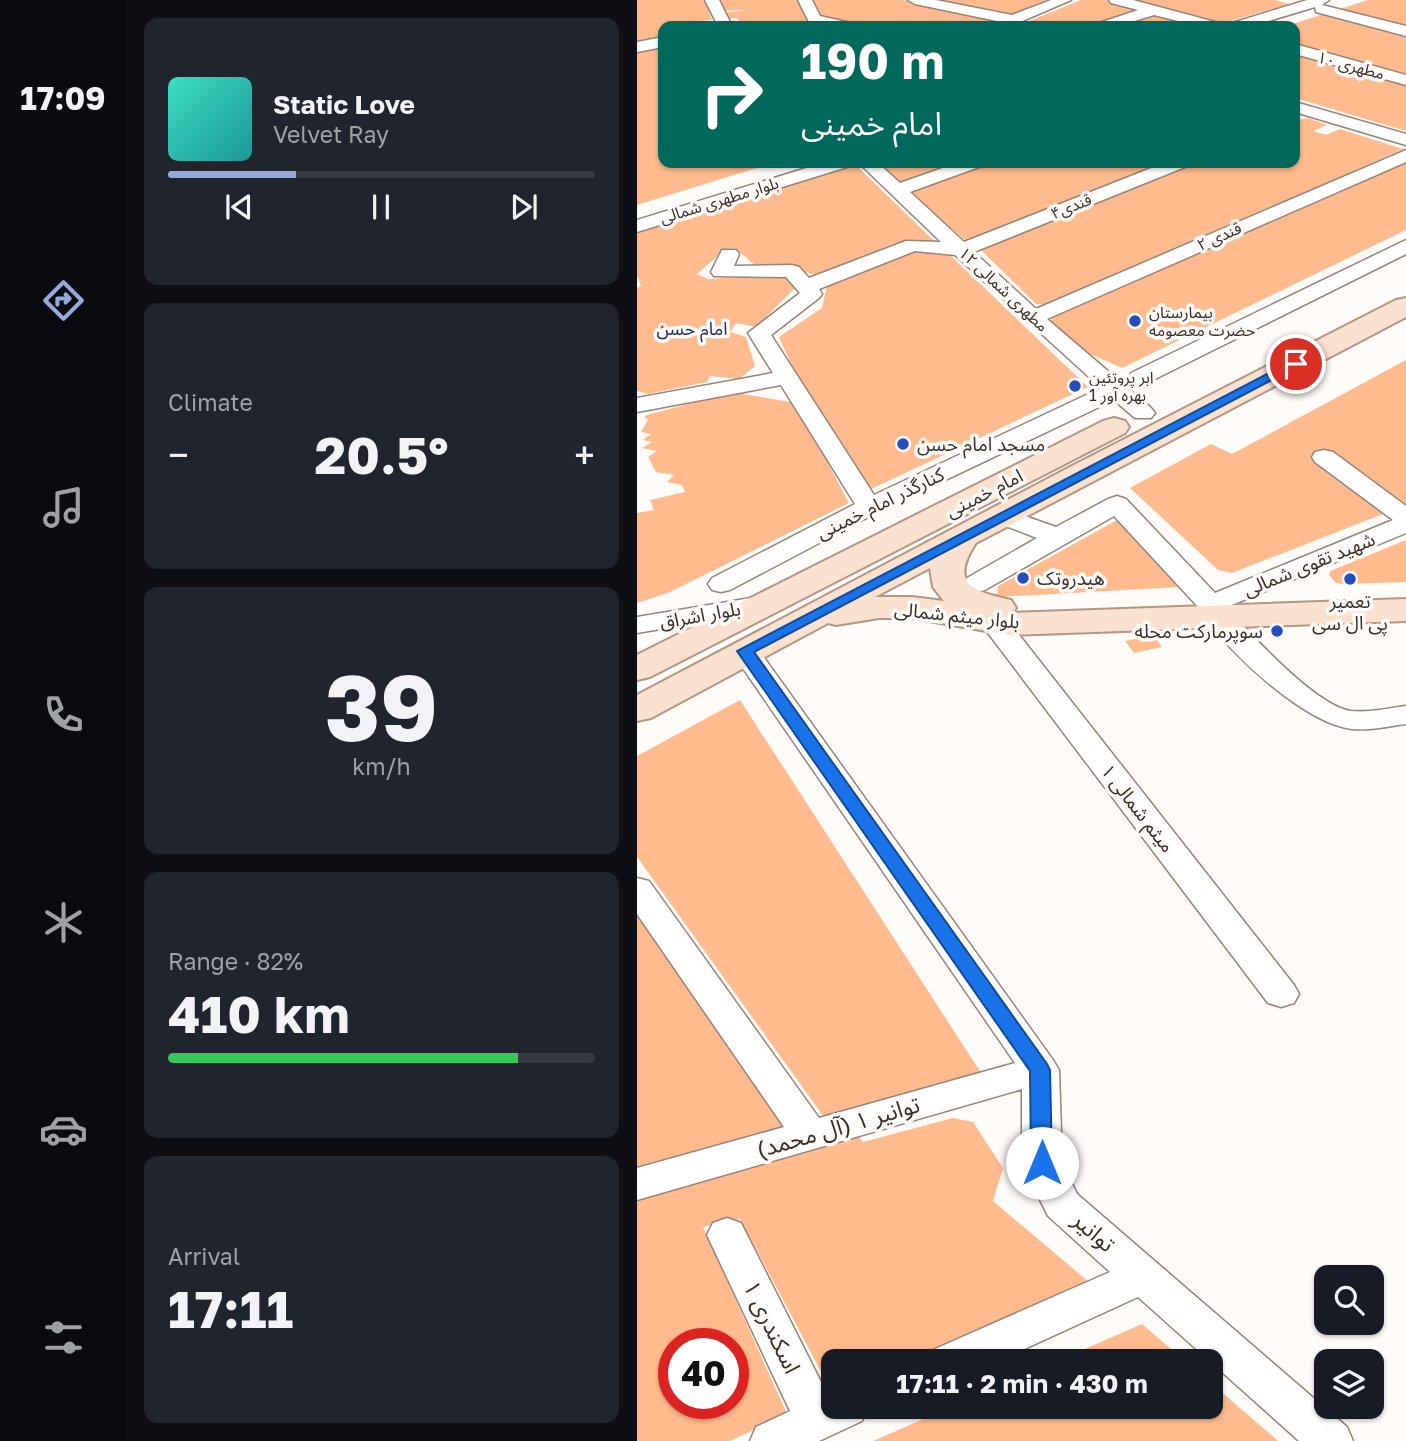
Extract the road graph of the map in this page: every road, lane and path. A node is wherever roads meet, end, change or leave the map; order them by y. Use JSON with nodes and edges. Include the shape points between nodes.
{"nodes":[{"id":1,"x":806,"y":0,"type":"edge"},
{"id":2,"x":915,"y":0,"type":"edge"},
{"id":3,"x":1064,"y":0,"type":"edge"},
{"id":4,"x":1116,"y":0,"type":"edge"},
{"id":5,"x":1281,"y":0,"type":"edge"},
{"id":6,"x":1350,"y":0,"type":"edge"},
{"id":7,"x":1321,"y":5,"type":"edge"},
{"id":8,"x":1303,"y":6,"type":"junction"},
{"id":9,"x":1154,"y":10,"type":"junction"},
{"id":10,"x":823,"y":21,"type":"edge"},
{"id":11,"x":997,"y":21,"type":"edge"},
{"id":12,"x":1010,"y":21,"type":"edge"},
{"id":13,"x":1120,"y":21,"type":"edge"},
{"id":14,"x":1195,"y":21,"type":"edge"},
{"id":15,"x":1254,"y":21,"type":"edge"},
{"id":16,"x":1280,"y":21,"type":"edge"},
{"id":17,"x":1406,"y":31,"type":"edge"},
{"id":18,"x":658,"y":44,"type":"edge"},
{"id":19,"x":637,"y":47,"type":"edge"},
{"id":20,"x":1300,"y":50,"type":"edge"},
{"id":21,"x":1406,"y":80,"type":"edge"},
{"id":22,"x":1300,"y":111,"type":"edge"},
{"id":23,"x":1406,"y":140,"type":"edge"},
{"id":24,"x":1406,"y":155,"type":"edge"},
{"id":25,"x":789,"y":168,"type":"edge"},
{"id":26,"x":825,"y":168,"type":"edge"},
{"id":27,"x":873,"y":168,"type":"edge"},
{"id":28,"x":959,"y":168,"type":"edge"},
{"id":29,"x":1167,"y":168,"type":"edge"},
{"id":30,"x":897,"y":191,"type":"junction"},
{"id":31,"x":637,"y":214,"type":"edge"},
{"id":32,"x":637,"y":226,"type":"edge"},
{"id":33,"x":1406,"y":246,"type":"edge"},
{"id":34,"x":962,"y":250,"type":"junction"},
{"id":35,"x":729,"y":254,"type":"dead end"},
{"id":36,"x":1406,"y":279,"type":"edge"},
{"id":37,"x":806,"y":287,"type":"junction"},
{"id":38,"x":1406,"y":306,"type":"edge"},
{"id":39,"x":1033,"y":318,"type":"junction"},
{"id":40,"x":787,"y":377,"type":"junction"},
{"id":41,"x":1139,"y":378,"type":"dead end"},
{"id":42,"x":1117,"y":390,"type":"junction"},
{"id":43,"x":637,"y":405,"type":"edge"},
{"id":44,"x":1143,"y":413,"type":"junction"},
{"id":45,"x":1324,"y":457,"type":"dead end"},
{"id":46,"x":869,"y":507,"type":"junction"},
{"id":47,"x":1002,"y":516,"type":"junction"},
{"id":48,"x":1406,"y":518,"type":"edge"},
{"id":49,"x":1406,"y":524,"type":"edge"},
{"id":50,"x":1058,"y":537,"type":"junction"},
{"id":51,"x":962,"y":539,"type":"junction"},
{"id":52,"x":721,"y":584,"type":"dead end"},
{"id":53,"x":964,"y":587,"type":"junction"},
{"id":54,"x":1406,"y":596,"type":"edge"},
{"id":55,"x":763,"y":604,"type":"junction"},
{"id":56,"x":923,"y":608,"type":"junction"},
{"id":57,"x":1215,"y":610,"type":"junction"},
{"id":58,"x":1406,"y":610,"type":"edge"},
{"id":59,"x":803,"y":620,"type":"junction"},
{"id":60,"x":995,"y":623,"type":"junction"},
{"id":61,"x":637,"y":625,"type":"edge"},
{"id":62,"x":745,"y":651,"type":"junction"},
{"id":63,"x":637,"y":669,"type":"edge"},
{"id":64,"x":637,"y":710,"type":"edge"},
{"id":65,"x":1406,"y":715,"type":"edge"},
{"id":66,"x":637,"y":889,"type":"edge"},
{"id":67,"x":1281,"y":994,"type":"dead end"},
{"id":68,"x":1040,"y":1070,"type":"junction"},
{"id":69,"x":810,"y":1135,"type":"junction"},
{"id":70,"x":637,"y":1184,"type":"edge"},
{"id":71,"x":727,"y":1235,"type":"dead end"},
{"id":72,"x":1144,"y":1276,"type":"junction"},
{"id":73,"x":979,"y":1349,"type":"edge"},
{"id":74,"x":799,"y":1429,"type":"edge"},
{"id":75,"x":1331,"y":1441,"type":"edge"}],
"edges":[{"from":1,"to":10,"type":"street","via":[[814,19]]},
{"from":2,"to":11,"type":"street"},
{"from":3,"to":12,"type":"street"},
{"from":4,"to":9,"type":"street"},
{"from":5,"to":8,"type":"street"},
{"from":6,"to":7,"type":"street"},
{"from":7,"to":8,"type":"street"},
{"from":7,"to":16,"type":"street"},
{"from":7,"to":17,"type":"street"},
{"from":8,"to":15,"type":"street"},
{"from":9,"to":13,"type":"street"},
{"from":9,"to":14,"type":"street"},
{"from":18,"to":19,"type":"street"},
{"from":20,"to":21,"type":"street","name":"مطهری ۱۰"},
{"from":22,"to":23,"type":"street"},
{"from":24,"to":39,"type":"street","name":"قندی ۲"},
{"from":25,"to":31,"type":"street","name":"بلوار مطهری شمالی"},
{"from":26,"to":32,"type":"street","name":"بلوار مطهری شمالی"},
{"from":27,"to":30,"type":"street","name":"مطهری شمالی ۱۲"},
{"from":28,"to":30,"type":"street"},
{"from":29,"to":34,"type":"street","name":"قندی۴"},
{"from":30,"to":34,"type":"street","name":"مطهری شمالی ۱۲"},
{"from":33,"to":41,"type":"street"},
{"from":34,"to":37,"type":"street","via":[[912,245]]},
{"from":34,"to":39,"type":"street","name":"مطهری شمالی ۱۲"},
{"from":35,"to":37,"type":"street","via":[[721,272],[792,271]]},
{"from":36,"to":44,"type":"main road","name":"امام خمینی"},
{"from":37,"to":40,"type":"street","via":[[812,294],[759,333]]},
{"from":38,"to":47,"type":"main road","name":"امام خمینی"},
{"from":39,"to":42,"type":"street","name":"مطهری شمالی ۱۲"},
{"from":40,"to":43,"type":"street"},
{"from":40,"to":46,"type":"street"},
{"from":42,"to":44,"type":"street","name":"مطهری شمالی ۱۲"},
{"from":42,"to":46,"type":"street","name":"کنارگذر امام خمینی"},
{"from":44,"to":55,"type":"main road","name":"امام خمینی"},
{"from":45,"to":48,"type":"street"},
{"from":46,"to":52,"type":"street","name":"کنارگذر امام خمینی"},
{"from":47,"to":50,"type":"street"},
{"from":47,"to":51,"type":"main road","name":"امام خمینی"},
{"from":49,"to":57,"type":"street","name":"شهید تقوی شمالی"},
{"from":50,"to":53,"type":"street"},
{"from":50,"to":57,"type":"street","via":[[1117,504]]},
{"from":51,"to":53,"type":"main road","name":"بلوار میثم شمالی","via":[[945,567]]},
{"from":51,"to":59,"type":"main road","name":"امام خمینی"},
{"from":53,"to":56,"type":"main road","via":[[923,583],[911,591],[913,601]]},
{"from":53,"to":57,"type":"main road","name":"بلوار میثم شمالی","via":[[967,600],[1013,609]]},
{"from":54,"to":57,"type":"main road","name":"بلوار میثم شمالی"},
{"from":55,"to":61,"type":"street","name":"بلوار اشراق"},
{"from":55,"to":63,"type":"main road","name":"امام خمینی"},
{"from":56,"to":59,"type":"main road","name":"بلوار میثم شمالی","via":[[861,609]]},
{"from":56,"to":60,"type":"main road","name":"بلوار میثم شمالی"},
{"from":57,"to":58,"type":"main road","name":"بلوار میثم شمالی"},
{"from":57,"to":60,"type":"main road","name":"بلوار میثم شمالی"},
{"from":57,"to":65,"type":"street","via":[[1292,688],[1330,712],[1352,720]]},
{"from":59,"to":62,"type":"main road","name":"امام خمینی"},
{"from":60,"to":67,"type":"street","name":"میثم شمالی ۱"},
{"from":62,"to":64,"type":"main road","name":"امام خمینی"},
{"from":62,"to":68,"type":"street"},
{"from":66,"to":69,"type":"street"},
{"from":68,"to":69,"type":"street","name":"توانیر ۱ (آل محمد)"},
{"from":68,"to":72,"type":"street","name":"توانیر","via":[[1042,1163],[1062,1205]]},
{"from":69,"to":70,"type":"street","name":"توانیر ۱ (آل محمد)"},
{"from":71,"to":74,"type":"street","name":"اسکندری ۱"},
{"from":72,"to":73,"type":"street"},
{"from":72,"to":75,"type":"street","name":"توانیر"}]}
